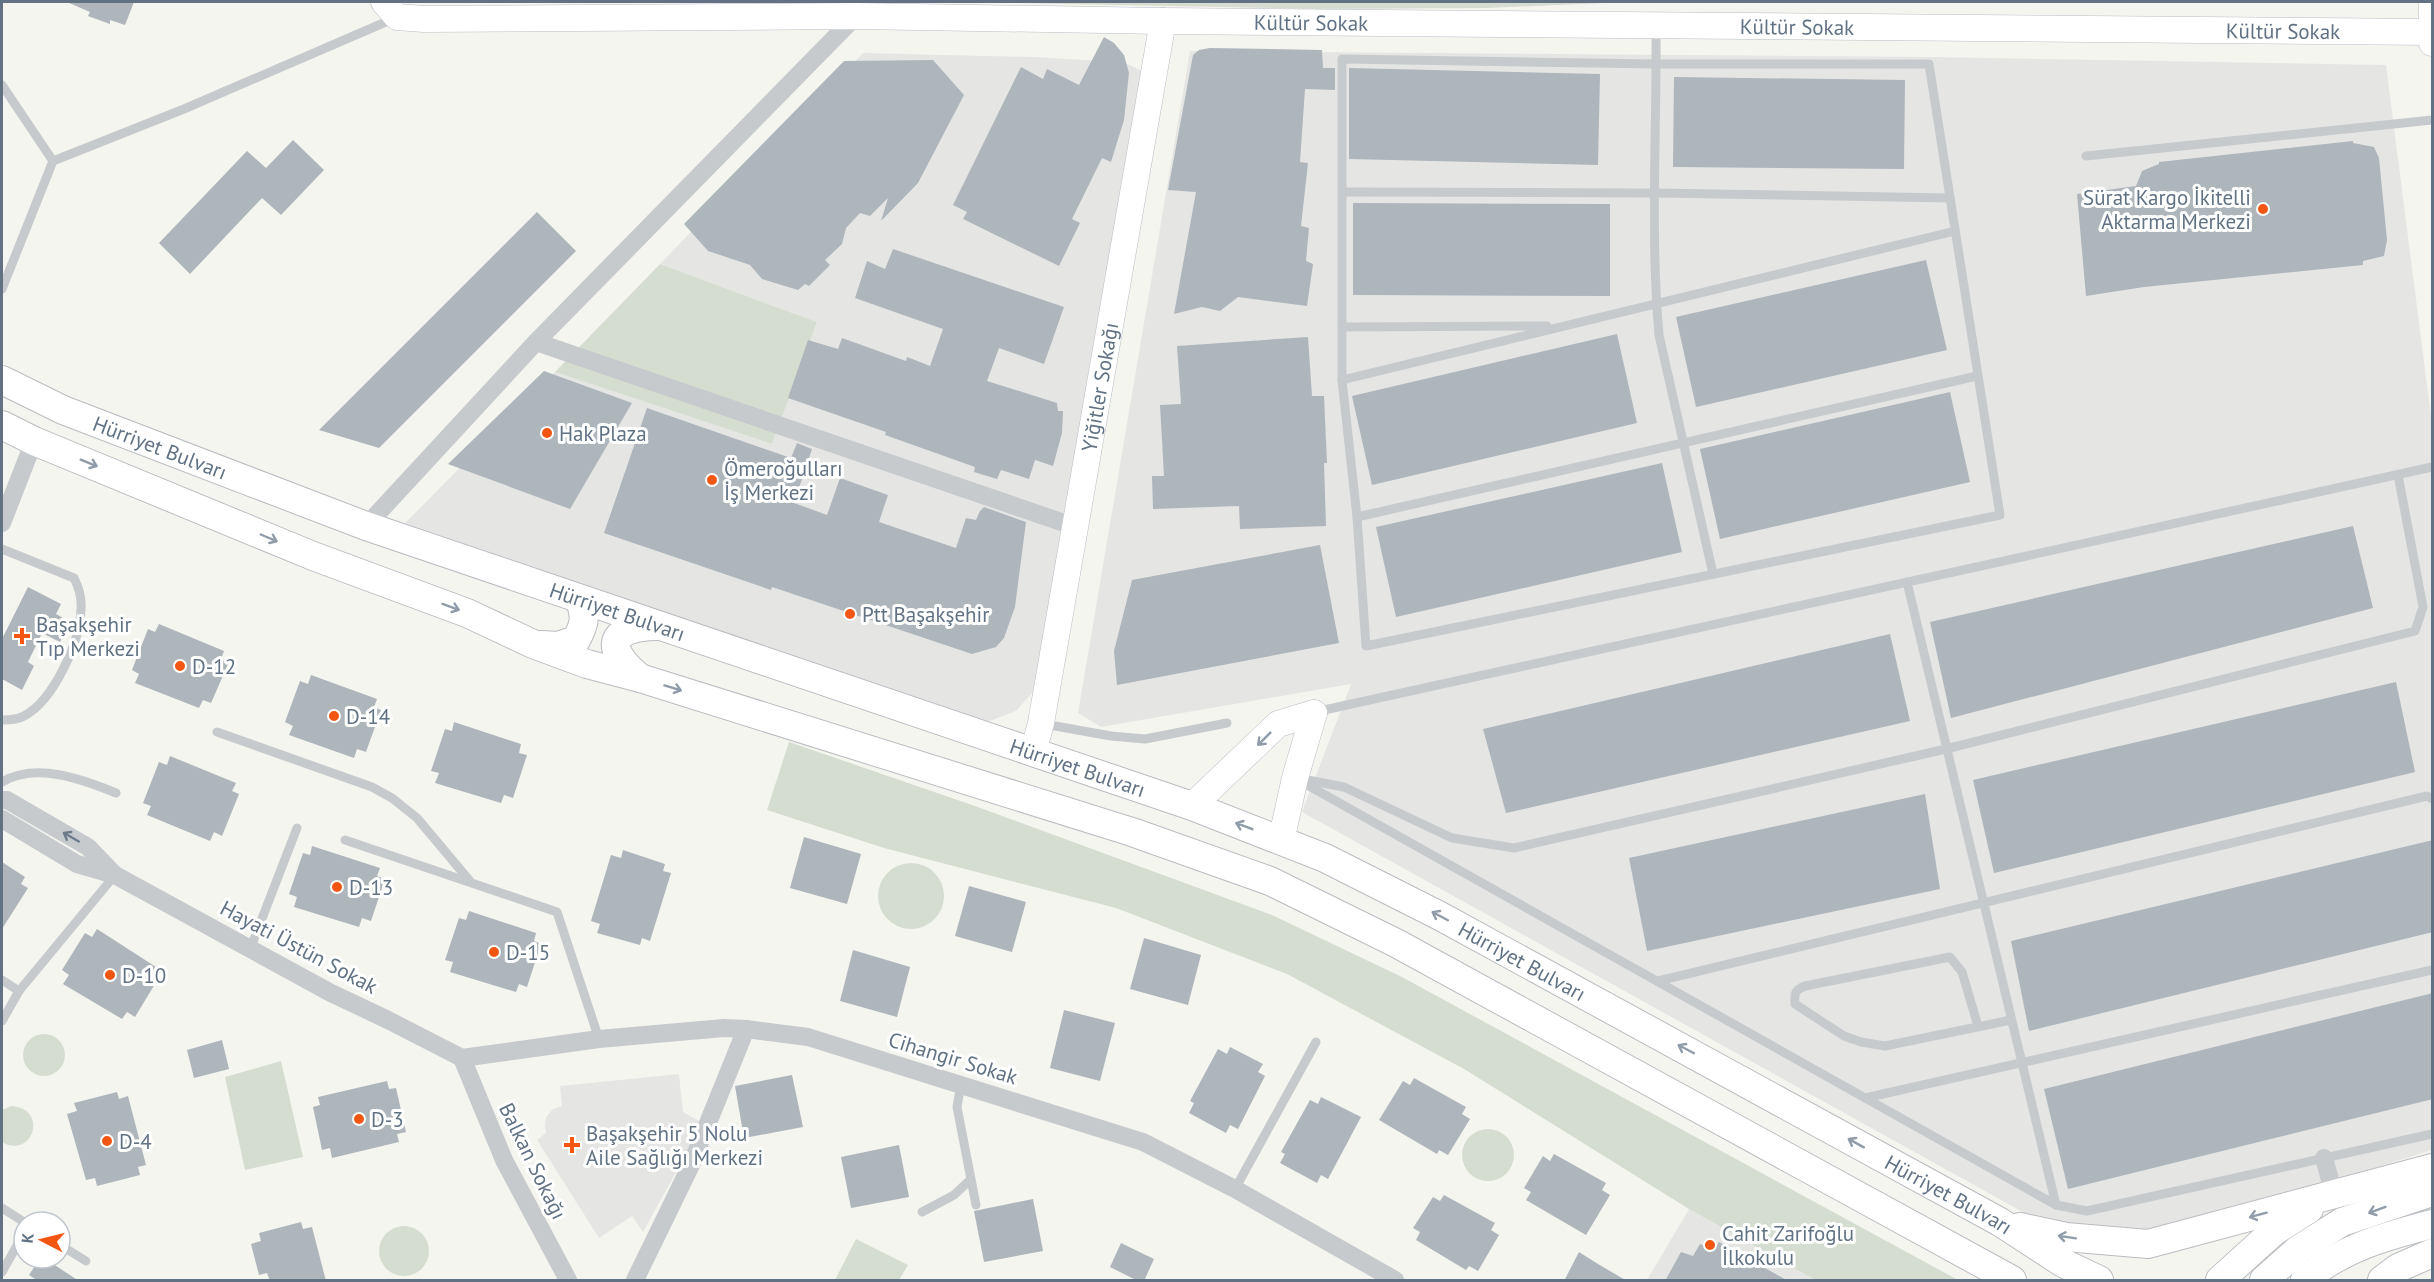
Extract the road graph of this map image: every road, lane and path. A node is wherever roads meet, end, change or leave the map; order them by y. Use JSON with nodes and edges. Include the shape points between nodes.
{"nodes":[{"id":1,"x":878,"y":2,"type":"edge"},
{"id":2,"x":2432,"y":2,"type":"edge"},
{"id":3,"x":390,"y":9,"type":"edge"},
{"id":4,"x":856,"y":16,"type":"junction"},
{"id":5,"x":1163,"y":21,"type":"junction"},
{"id":6,"x":1656,"y":26,"type":"junction"},
{"id":7,"x":2432,"y":36,"type":"edge"},
{"id":8,"x":1656,"y":64,"type":"junction"},
{"id":9,"x":2,"y":85,"type":"edge"},
{"id":10,"x":2433,"y":120,"type":"edge"},
{"id":11,"x":2086,"y":156,"type":"dead end"},
{"id":12,"x":53,"y":161,"type":"junction"},
{"id":13,"x":1343,"y":192,"type":"junction"},
{"id":14,"x":1655,"y":193,"type":"junction"},
{"id":15,"x":1950,"y":198,"type":"junction"},
{"id":16,"x":1955,"y":231,"type":"junction"},
{"id":17,"x":2,"y":289,"type":"edge"},
{"id":18,"x":1656,"y":303,"type":"junction"},
{"id":19,"x":1565,"y":326,"type":"junction"},
{"id":20,"x":1342,"y":327,"type":"junction"},
{"id":21,"x":536,"y":342,"type":"junction"},
{"id":22,"x":1977,"y":376,"type":"junction"},
{"id":23,"x":5,"y":380,"type":"edge"},
{"id":24,"x":1342,"y":380,"type":"junction"},
{"id":25,"x":2,"y":427,"type":"edge"},
{"id":26,"x":34,"y":441,"type":"junction"},
{"id":27,"x":1683,"y":443,"type":"junction"},
{"id":28,"x":2433,"y":467,"type":"edge"},
{"id":29,"x":2398,"y":475,"type":"junction"},
{"id":30,"x":1357,"y":517,"type":"junction"},
{"id":31,"x":2,"y":523,"type":"edge"},
{"id":32,"x":366,"y":526,"type":"junction"},
{"id":33,"x":1076,"y":527,"type":"junction"},
{"id":34,"x":2,"y":549,"type":"edge"},
{"id":35,"x":1713,"y":574,"type":"junction"},
{"id":36,"x":1907,"y":582,"type":"junction"},
{"id":37,"x":580,"y":599,"type":"junction"},
{"id":38,"x":662,"y":626,"type":"junction"},
{"id":39,"x":533,"y":644,"type":"junction"},
{"id":40,"x":640,"y":678,"type":"junction"},
{"id":41,"x":1314,"y":712,"type":"junction"},
{"id":42,"x":2,"y":720,"type":"edge"},
{"id":43,"x":1041,"y":723,"type":"junction"},
{"id":44,"x":1227,"y":723,"type":"dead end"},
{"id":45,"x":217,"y":732,"type":"dead end"},
{"id":46,"x":1947,"y":749,"type":"junction"},
{"id":47,"x":1033,"y":753,"type":"junction"},
{"id":48,"x":1295,"y":778,"type":"junction"},
{"id":49,"x":2,"y":782,"type":"edge"},
{"id":50,"x":116,"y":793,"type":"dead end"},
{"id":51,"x":2433,"y":799,"type":"edge"},
{"id":52,"x":2,"y":800,"type":"edge"},
{"id":53,"x":1192,"y":806,"type":"junction"},
{"id":54,"x":2,"y":819,"type":"edge"},
{"id":55,"x":297,"y":828,"type":"dead end"},
{"id":56,"x":345,"y":840,"type":"dead end"},
{"id":57,"x":1281,"y":841,"type":"junction"},
{"id":58,"x":115,"y":875,"type":"junction"},
{"id":59,"x":470,"y":882,"type":"junction"},
{"id":60,"x":1983,"y":903,"type":"junction"},
{"id":61,"x":251,"y":947,"type":"junction"},
{"id":62,"x":2433,"y":970,"type":"edge"},
{"id":63,"x":2,"y":980,"type":"edge"},
{"id":64,"x":1658,"y":981,"type":"junction"},
{"id":65,"x":19,"y":991,"type":"junction"},
{"id":66,"x":2011,"y":1020,"type":"junction"},
{"id":67,"x":2,"y":1021,"type":"edge"},
{"id":68,"x":1978,"y":1026,"type":"junction"},
{"id":69,"x":746,"y":1029,"type":"junction"},
{"id":70,"x":599,"y":1039,"type":"junction"},
{"id":71,"x":1316,"y":1042,"type":"dead end"},
{"id":72,"x":462,"y":1058,"type":"junction"},
{"id":73,"x":2022,"y":1063,"type":"junction"},
{"id":74,"x":961,"y":1084,"type":"junction"},
{"id":75,"x":1865,"y":1098,"type":"junction"},
{"id":76,"x":2433,"y":1134,"type":"edge"},
{"id":77,"x":2324,"y":1158,"type":"junction"},
{"id":78,"x":2433,"y":1168,"type":"edge"},
{"id":79,"x":970,"y":1180,"type":"junction"},
{"id":80,"x":1235,"y":1189,"type":"junction"},
{"id":81,"x":2433,"y":1192,"type":"edge"},
{"id":82,"x":2334,"y":1194,"type":"junction"},
{"id":83,"x":976,"y":1204,"type":"dead end"},
{"id":84,"x":2056,"y":1205,"type":"junction"},
{"id":85,"x":922,"y":1212,"type":"dead end"},
{"id":86,"x":2000,"y":1222,"type":"junction"},
{"id":87,"x":2433,"y":1224,"type":"edge"},
{"id":88,"x":72,"y":1252,"type":"edge"},
{"id":89,"x":2433,"y":1253,"type":"edge"},
{"id":90,"x":12,"y":1254,"type":"edge"},
{"id":91,"x":86,"y":1261,"type":"dead end"},
{"id":92,"x":2,"y":1272,"type":"edge"},
{"id":93,"x":568,"y":1281,"type":"edge"},
{"id":94,"x":635,"y":1281,"type":"edge"},
{"id":95,"x":1395,"y":1281,"type":"edge"},
{"id":96,"x":2012,"y":1281,"type":"edge"},
{"id":97,"x":2099,"y":1281,"type":"edge"},
{"id":98,"x":2220,"y":1281,"type":"edge"},
{"id":99,"x":2264,"y":1281,"type":"edge"},
{"id":100,"x":2305,"y":1281,"type":"edge"},
{"id":101,"x":2382,"y":1281,"type":"edge"}],
"edges":[{"from":1,"to":4,"type":"street"},
{"from":2,"to":7,"type":"street"},
{"from":3,"to":4,"type":"street","name":"Kültür Sokak","via":[[436,19]]},
{"from":3,"to":12,"type":"lane","via":[[184,109]]},
{"from":4,"to":5,"type":"street","name":"Kültür Sokak"},
{"from":4,"to":21,"type":"street"},
{"from":5,"to":6,"type":"street","name":"Kültür Sokak"},
{"from":5,"to":33,"type":"street","name":"Yiğitler Sokağı"},
{"from":6,"to":7,"type":"street","name":"Kültür Sokak"},
{"from":6,"to":8,"type":"lane"},
{"from":8,"to":13,"type":"lane","via":[[1342,59]]},
{"from":8,"to":14,"type":"lane"},
{"from":8,"to":15,"type":"lane","via":[[1929,64]]},
{"from":9,"to":12,"type":"lane"},
{"from":10,"to":11,"type":"lane"},
{"from":12,"to":17,"type":"lane"},
{"from":13,"to":14,"type":"lane"},
{"from":13,"to":20,"type":"lane"},
{"from":14,"to":15,"type":"lane"},
{"from":14,"to":18,"type":"lane"},
{"from":15,"to":16,"type":"lane"},
{"from":16,"to":18,"type":"lane"},
{"from":16,"to":22,"type":"lane"},
{"from":18,"to":19,"type":"lane"},
{"from":18,"to":27,"type":"lane","via":[[1659,335]]},
{"from":19,"to":20,"type":"lane"},
{"from":19,"to":24,"type":"lane"},
{"from":20,"to":24,"type":"lane"},
{"from":21,"to":32,"type":"street"},
{"from":21,"to":33,"type":"street"},
{"from":22,"to":27,"type":"lane"},
{"from":22,"to":35,"type":"lane","via":[[2000,515]]},
{"from":23,"to":32,"type":"main road","name":"Hürriyet Bulvarı","via":[[63,410]]},
{"from":24,"to":30,"type":"lane"},
{"from":25,"to":26,"type":"main road","name":"Hürriyet Bulvarı"},
{"from":26,"to":31,"type":"street"},
{"from":26,"to":39,"type":"main road","name":"Hürriyet Bulvarı","one_way":true,"via":[[313,556],[467,613]]},
{"from":27,"to":30,"type":"lane"},
{"from":27,"to":35,"type":"lane"},
{"from":28,"to":29,"type":"lane"},
{"from":29,"to":36,"type":"lane"},
{"from":29,"to":46,"type":"lane","via":[[2423,607],[2415,631]]},
{"from":30,"to":35,"type":"lane","via":[[1366,646]]},
{"from":32,"to":37,"type":"main road","name":"Hürriyet Bulvarı"},
{"from":33,"to":43,"type":"street","name":"Yiğitler Sokağı"},
{"from":34,"to":42,"type":"lane","via":[[74,578],[81,611],[65,667],[51,690],[25,716]]},
{"from":36,"to":41,"type":"lane"},
{"from":36,"to":46,"type":"lane"},
{"from":37,"to":38,"type":"main road","name":"Hürriyet Bulvarı"},
{"from":37,"to":39,"type":"main road","via":[[585,626],[576,640],[558,646]]},
{"from":38,"to":40,"type":"main road","via":[[627,629],[616,644],[623,664]]},
{"from":38,"to":47,"type":"main road","name":"Hürriyet Bulvarı"},
{"from":39,"to":40,"type":"main road","name":"Hürriyet Bulvarı"},
{"from":40,"to":96,"type":"main road","name":"Hürriyet Bulvarı","one_way":true,"via":[[1132,832],[1270,881],[1396,943]]},
{"from":41,"to":48,"type":"street"},
{"from":41,"to":53,"type":"street","one_way":true,"via":[[1278,724]]},
{"from":43,"to":44,"type":"lane","via":[[1145,739]]},
{"from":43,"to":47,"type":"street","name":"Yiğitler Sokağı"},
{"from":45,"to":59,"type":"lane","via":[[308,762],[392,798],[417,818]]},
{"from":46,"to":48,"type":"lane","via":[[1514,848],[1452,838],[1344,787]]},
{"from":46,"to":60,"type":"lane"},
{"from":47,"to":53,"type":"main road","name":"Hürriyet Bulvarı"},
{"from":48,"to":57,"type":"street"},
{"from":48,"to":64,"type":"lane"},
{"from":49,"to":50,"type":"lane","via":[[33,773],[45,774],[87,781]]},
{"from":51,"to":60,"type":"lane","via":[[2427,796]]},
{"from":58,"to":52,"type":"street","name":"Hayati Üstün Sokak","one_way":true,"via":[[88,847]]},
{"from":57,"to":53,"type":"main road","name":"Hürriyet Bulvarı","one_way":true},
{"from":54,"to":58,"type":"street","name":"Hayati Üstün Sokak","via":[[78,864]]},
{"from":55,"to":61,"type":"lane"},
{"from":56,"to":59,"type":"lane"},
{"from":86,"to":57,"type":"main road","name":"Hürriyet Bulvarı","one_way":true,"via":[[1440,916],[1325,858]]},
{"from":58,"to":61,"type":"street","name":"Hayati Üstün Sokak"},
{"from":58,"to":65,"type":"lane"},
{"from":59,"to":70,"type":"lane","via":[[557,912]]},
{"from":60,"to":64,"type":"lane"},
{"from":60,"to":66,"type":"lane"},
{"from":61,"to":72,"type":"street","name":"Hayati Üstün Sokak","via":[[331,993]]},
{"from":62,"to":73,"type":"lane"},
{"from":63,"to":65,"type":"lane"},
{"from":64,"to":75,"type":"lane"},
{"from":65,"to":67,"type":"lane"},
{"from":66,"to":68,"type":"lane"},
{"from":66,"to":73,"type":"lane"},
{"from":68,"to":68,"type":"lane","via":[[1886,1046],[1861,1042],[1809,1014],[1795,1004],[1794,995],[1805,986],[1950,957],[1962,972]]},
{"from":69,"to":70,"type":"street","name":"Cihangir Sokak"},
{"from":69,"to":74,"type":"street","name":"Cihangir Sokak","via":[[808,1037]]},
{"from":69,"to":94,"type":"street","via":[[691,1165]]},
{"from":70,"to":72,"type":"street","name":"Cihangir Sokak"},
{"from":71,"to":80,"type":"lane"},
{"from":72,"to":93,"type":"street","name":"Balkan Sokağı","via":[[504,1160]]},
{"from":73,"to":75,"type":"lane"},
{"from":73,"to":84,"type":"lane"},
{"from":74,"to":79,"type":"lane","via":[[957,1107]]},
{"from":74,"to":80,"type":"street","name":"Cihangir Sokak","via":[[1143,1142]]},
{"from":75,"to":84,"type":"lane"},
{"from":76,"to":77,"type":"lane"},
{"from":77,"to":82,"type":"street"},
{"from":77,"to":84,"type":"lane","via":[[2087,1211]]},
{"from":78,"to":82,"type":"main road"},
{"from":79,"to":83,"type":"lane"},
{"from":79,"to":85,"type":"lane","via":[[954,1195]]},
{"from":80,"to":95,"type":"street","name":"Cihangir Sokak"},
{"from":81,"to":99,"type":"main road","one_way":true,"via":[[2342,1222],[2299,1249]]},
{"from":82,"to":86,"type":"main road","one_way":true,"via":[[2148,1244],[2066,1237]]},
{"from":82,"to":98,"type":"main road","via":[[2273,1232]]},
{"from":86,"to":97,"type":"main road","name":"Hürriyet Bulvarı"},
{"from":87,"to":100,"type":"main road","via":[[2350,1250]]},
{"from":88,"to":91,"type":"lane"},
{"from":89,"to":101,"type":"main road","via":[[2416,1258]]},
{"from":90,"to":92,"type":"lane"}]}
